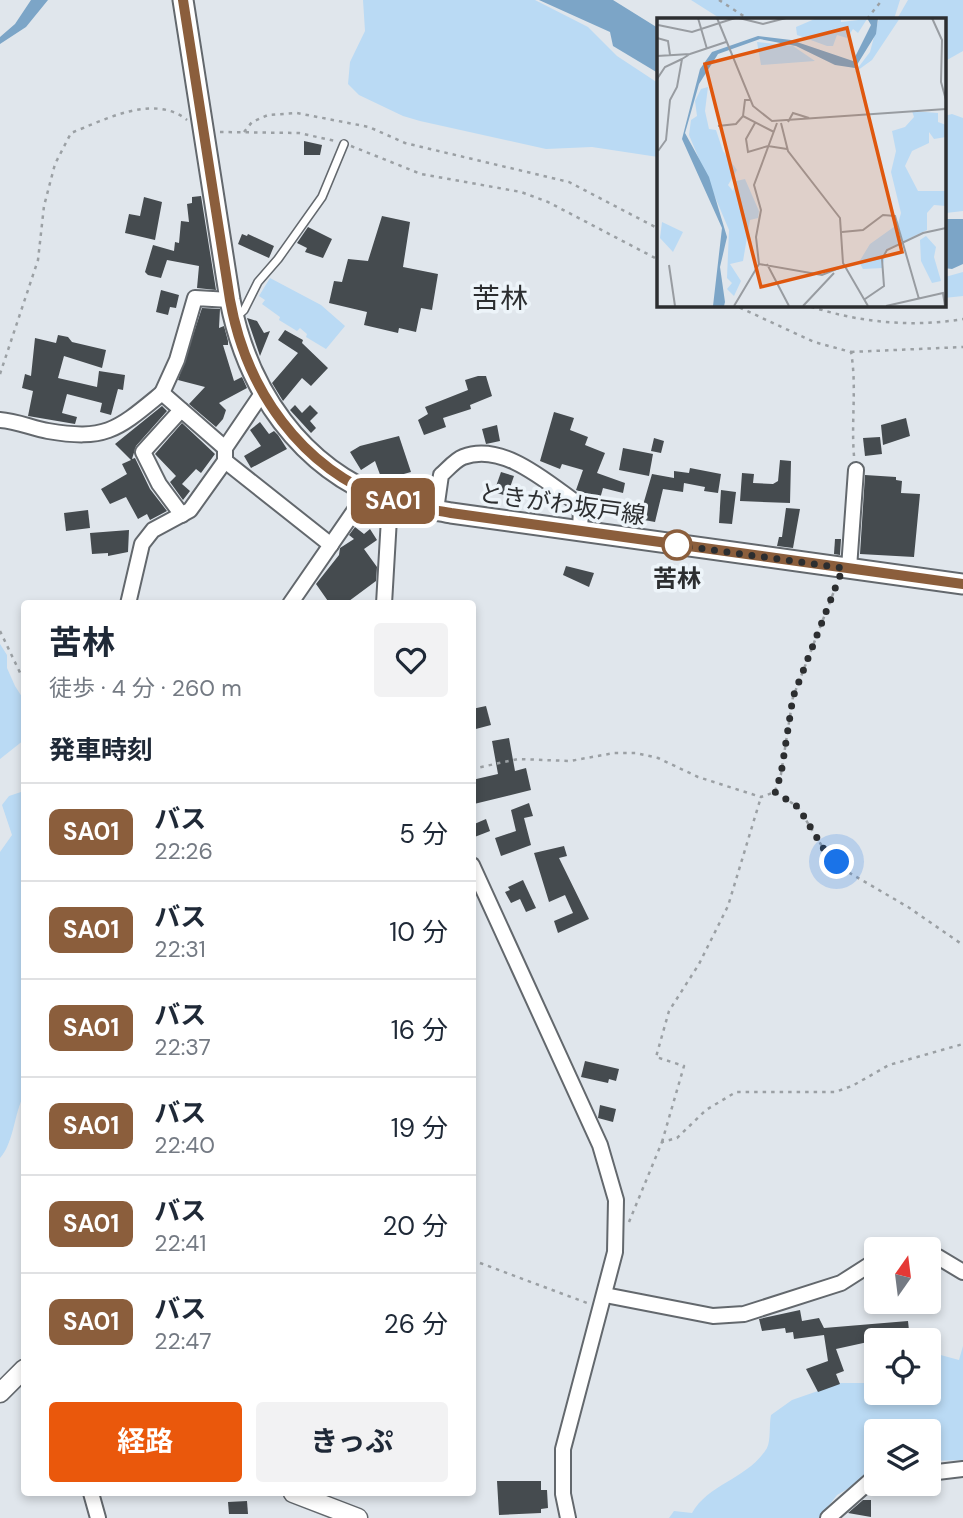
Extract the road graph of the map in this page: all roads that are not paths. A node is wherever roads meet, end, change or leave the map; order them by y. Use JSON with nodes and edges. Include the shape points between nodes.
{"nodes":[{"id":1,"x":183,"y":0,"type":"edge"},
{"id":2,"x":344,"y":144,"type":"road end"},
{"id":3,"x":231,"y":310,"type":"junction"},
{"id":4,"x":162,"y":393,"type":"junction"},
{"id":5,"x":261,"y":395,"type":"junction"},
{"id":6,"x":181,"y":410,"type":"junction"},
{"id":7,"x":0,"y":420,"type":"edge"},
{"id":8,"x":225,"y":454,"type":"junction"},
{"id":9,"x":856,"y":470,"type":"road end"},
{"id":10,"x":368,"y":491,"type":"junction"},
{"id":11,"x":390,"y":500,"type":"junction"},
{"id":12,"x":436,"y":510,"type":"junction"},
{"id":13,"x":182,"y":515,"type":"junction"},
{"id":14,"x":580,"y":532,"type":"junction"},
{"id":15,"x":331,"y":545,"type":"junction"},
{"id":16,"x":846,"y":568,"type":"junction"},
{"id":17,"x":963,"y":584,"type":"edge"},
{"id":18,"x":129,"y":600,"type":"edge"},
{"id":19,"x":293,"y":600,"type":"edge"},
{"id":20,"x":384,"y":600,"type":"edge"},
{"id":21,"x":476,"y":874,"type":"edge"},
{"id":22,"x":942,"y":1259,"type":"edge"},
{"id":23,"x":864,"y":1268,"type":"edge"},
{"id":24,"x":963,"y":1272,"type":"edge"},
{"id":25,"x":603,"y":1301,"type":"junction"},
{"id":26,"x":21,"y":1372,"type":"edge"},
{"id":27,"x":0,"y":1393,"type":"edge"},
{"id":28,"x":963,"y":1469,"type":"edge"},
{"id":29,"x":941,"y":1472,"type":"edge"},
{"id":30,"x":864,"y":1486,"type":"edge"},
{"id":31,"x":92,"y":1496,"type":"edge"},
{"id":32,"x":301,"y":1496,"type":"edge"},
{"id":33,"x":98,"y":1518,"type":"edge"},
{"id":34,"x":358,"y":1518,"type":"edge"},
{"id":35,"x":568,"y":1518,"type":"edge"},
{"id":36,"x":828,"y":1518,"type":"edge"}],
"edges":[{"from":1,"to":3,"type":"main road","name":"ときがわ坂戸線"},
{"from":2,"to":3,"type":"lane","via":[[322,197],[258,282],[244,310]]},
{"from":3,"to":4,"type":"street","via":[[195,298]]},
{"from":3,"to":5,"type":"main road","name":"ときがわ坂戸線","via":[[239,345]]},
{"from":4,"to":6,"type":"street"},
{"from":4,"to":7,"type":"street","via":[[129,420],[99,435],[49,431]]},
{"from":5,"to":8,"type":"street"},
{"from":5,"to":10,"type":"main road","name":"ときがわ坂戸線","via":[[309,449]]},
{"from":6,"to":8,"type":"street"},
{"from":6,"to":13,"type":"street","via":[[143,452]]},
{"from":8,"to":13,"type":"street","via":[[190,510]]},
{"from":8,"to":15,"type":"street"},
{"from":9,"to":16,"type":"street"},
{"from":10,"to":11,"type":"main road","name":"ときがわ坂戸線"},
{"from":10,"to":15,"type":"street"},
{"from":11,"to":12,"type":"main road","name":"ときがわ坂戸線"},
{"from":11,"to":20,"type":"street"},
{"from":12,"to":14,"type":"main road","name":"ときがわ坂戸線"},
{"from":12,"to":14,"type":"street","via":[[441,475],[462,457],[496,456],[514,461],[581,506]]},
{"from":13,"to":18,"type":"street","via":[[153,530],[142,544]]},
{"from":14,"to":16,"type":"main road","name":"ときがわ坂戸線"},
{"from":15,"to":19,"type":"street"},
{"from":16,"to":17,"type":"main road","name":"ときがわ坂戸線"},
{"from":21,"to":25,"type":"street","via":[[600,1145],[616,1200],[617,1239]]},
{"from":22,"to":24,"type":"street"},
{"from":23,"to":25,"type":"street","via":[[841,1283],[744,1314],[713,1316]]},
{"from":25,"to":35,"type":"street","via":[[563,1449]]},
{"from":26,"to":27,"type":"street"},
{"from":28,"to":29,"type":"street"},
{"from":30,"to":36,"type":"street"},
{"from":31,"to":33,"type":"street"},
{"from":32,"to":34,"type":"street"}]}
